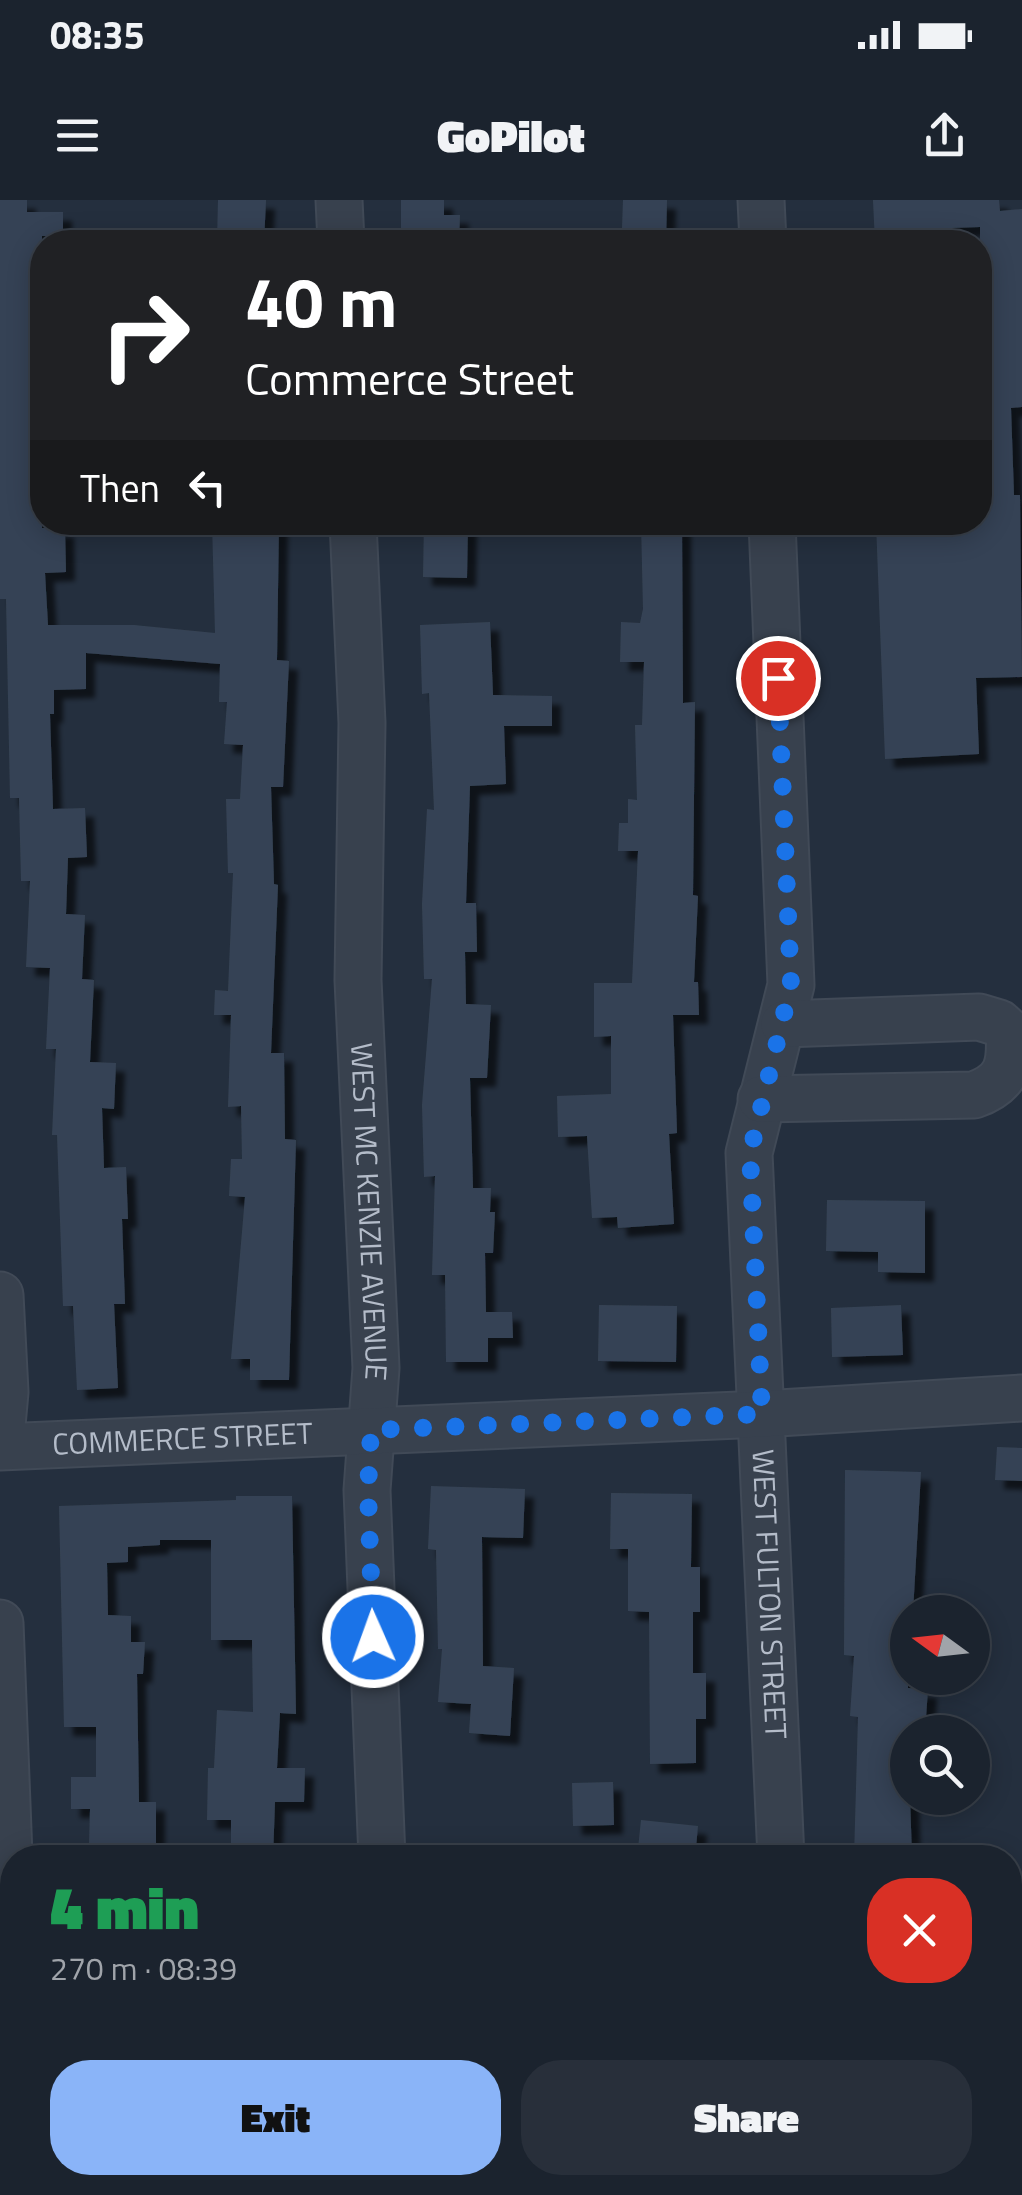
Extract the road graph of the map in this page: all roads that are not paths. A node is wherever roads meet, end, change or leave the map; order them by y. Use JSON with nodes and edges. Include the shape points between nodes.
{"nodes":[{"id":1,"x":339,"y":200,"type":"edge"},
{"id":2,"x":761,"y":200,"type":"edge"},
{"id":3,"x":340,"y":230,"type":"edge"},
{"id":4,"x":762,"y":230,"type":"edge"},
{"id":5,"x":354,"y":535,"type":"edge"},
{"id":6,"x":772,"y":535,"type":"edge"},
{"id":7,"x":784,"y":1024,"type":"junction"},
{"id":8,"x":761,"y":1099,"type":"junction"},
{"id":9,"x":0,"y":1295,"type":"edge"},
{"id":10,"x":1022,"y":1398,"type":"edge"},
{"id":11,"x":762,"y":1414,"type":"junction"},
{"id":12,"x":371,"y":1430,"type":"junction"},
{"id":13,"x":0,"y":1447,"type":"edge"},
{"id":14,"x":0,"y":1623,"type":"edge"},
{"id":15,"x":9,"y":1845,"type":"edge"},
{"id":16,"x":382,"y":1845,"type":"edge"},
{"id":17,"x":780,"y":1845,"type":"edge"}],
"edges":[{"from":1,"to":3,"type":"street"},
{"from":2,"to":4,"type":"street"},
{"from":5,"to":12,"type":"street","name":"WEST MC KENZIE AVENUE","via":[[362,760],[358,980],[376,1368]]},
{"from":6,"to":7,"type":"street","name":"WEST FULTON STREET","via":[[790,928]]},
{"from":7,"to":8,"type":"street","name":"WEST FULTON STREET"},
{"from":7,"to":8,"type":"street","via":[[980,1017],[1009,1032],[1010,1060],[996,1086],[974,1094]]},
{"from":8,"to":11,"type":"street","name":"WEST FULTON STREET","via":[[750,1153]]},
{"from":9,"to":13,"type":"street"},
{"from":10,"to":11,"type":"street","name":"COMMERCE STREET"},
{"from":11,"to":12,"type":"street","name":"COMMERCE STREET"},
{"from":11,"to":17,"type":"street","name":"WEST FULTON STREET"},
{"from":12,"to":13,"type":"street","name":"COMMERCE STREET"},
{"from":12,"to":16,"type":"street","name":"WEST MC KENZIE AVENUE"},
{"from":14,"to":15,"type":"street"}]}
